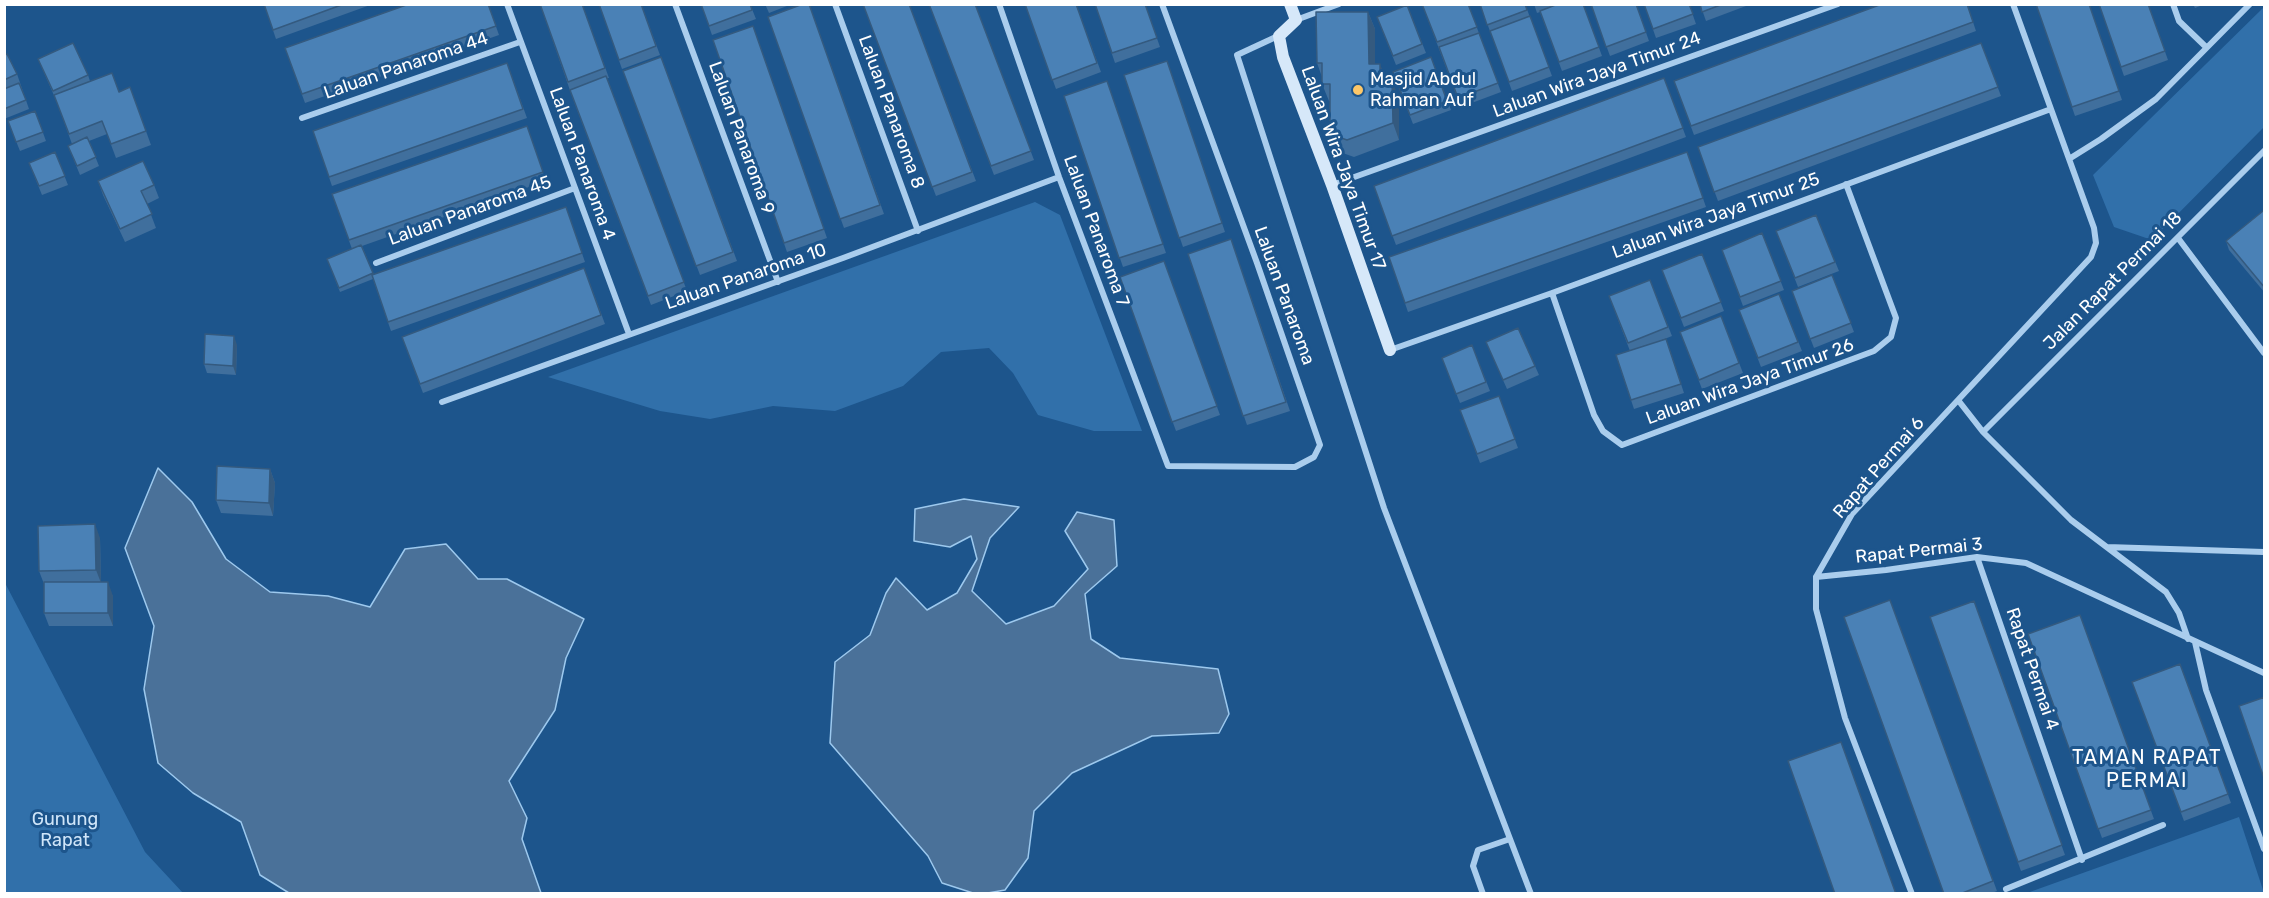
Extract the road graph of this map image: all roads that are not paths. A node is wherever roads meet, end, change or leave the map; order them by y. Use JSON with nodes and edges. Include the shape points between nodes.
{"nodes":[{"id":1,"x":507,"y":4,"type":"edge"},
{"id":2,"x":675,"y":4,"type":"edge"},
{"id":3,"x":835,"y":4,"type":"edge"},
{"id":4,"x":999,"y":4,"type":"edge"},
{"id":5,"x":1162,"y":4,"type":"edge"},
{"id":6,"x":1290,"y":4,"type":"edge"},
{"id":7,"x":1339,"y":4,"type":"edge"},
{"id":8,"x":1838,"y":4,"type":"edge"},
{"id":9,"x":2013,"y":4,"type":"edge"},
{"id":10,"x":2173,"y":4,"type":"edge"},
{"id":11,"x":2250,"y":4,"type":"edge"},
{"id":12,"x":1296,"y":20,"type":"junction"},
{"id":13,"x":1279,"y":36,"type":"junction"},
{"id":14,"x":520,"y":42,"type":"junction"},
{"id":15,"x":2206,"y":47,"type":"junction"},
{"id":16,"x":2051,"y":109,"type":"junction"},
{"id":17,"x":302,"y":118,"type":"dead end"},
{"id":18,"x":2265,"y":151,"type":"edge"},
{"id":19,"x":2069,"y":159,"type":"junction"},
{"id":20,"x":1059,"y":177,"type":"junction"},
{"id":21,"x":1846,"y":184,"type":"junction"},
{"id":22,"x":1332,"y":185,"type":"junction"},
{"id":23,"x":575,"y":188,"type":"junction"},
{"id":24,"x":918,"y":231,"type":"junction"},
{"id":25,"x":2178,"y":238,"type":"junction"},
{"id":26,"x":376,"y":263,"type":"dead end"},
{"id":27,"x":778,"y":282,"type":"junction"},
{"id":28,"x":1552,"y":292,"type":"junction"},
{"id":29,"x":629,"y":334,"type":"junction"},
{"id":30,"x":1390,"y":350,"type":"joint"},
{"id":31,"x":2265,"y":352,"type":"edge"},
{"id":32,"x":1959,"y":400,"type":"junction"},
{"id":33,"x":442,"y":402,"type":"dead end"},
{"id":34,"x":1983,"y":432,"type":"junction"},
{"id":35,"x":1168,"y":466,"type":"joint"},
{"id":36,"x":2106,"y":547,"type":"junction"},
{"id":37,"x":2265,"y":552,"type":"edge"},
{"id":38,"x":1977,"y":556,"type":"junction"},
{"id":39,"x":1816,"y":577,"type":"junction"},
{"id":40,"x":2188,"y":639,"type":"junction"},
{"id":41,"x":2195,"y":642,"type":"junction"},
{"id":42,"x":2265,"y":673,"type":"edge"},
{"id":43,"x":2163,"y":825,"type":"dead end"},
{"id":44,"x":1510,"y":839,"type":"junction"},
{"id":45,"x":2265,"y":849,"type":"edge"},
{"id":46,"x":2082,"y":860,"type":"junction"},
{"id":47,"x":2006,"y":889,"type":"dead end"},
{"id":48,"x":1483,"y":894,"type":"edge"},
{"id":49,"x":1531,"y":894,"type":"edge"},
{"id":50,"x":1912,"y":894,"type":"edge"}],
"edges":[{"from":1,"to":14,"type":"street","name":"Laluan Panaroma 4"},
{"from":2,"to":27,"type":"street","name":"Laluan Panaroma 9"},
{"from":3,"to":24,"type":"street","name":"Laluan Panaroma 8"},
{"from":4,"to":20,"type":"street","name":"Laluan Panaroma 7"},
{"from":5,"to":35,"type":"street","name":"Laluan Panaroma","via":[[1320,445],[1314,457],[1295,467]]},
{"from":6,"to":12,"type":"street"},
{"from":7,"to":12,"type":"street"},
{"from":8,"to":22,"type":"street","name":"Laluan Wira Jaya Timur 24"},
{"from":9,"to":16,"type":"street"},
{"from":10,"to":15,"type":"street","via":[[2179,21]]},
{"from":11,"to":15,"type":"street"},
{"from":12,"to":13,"type":"street"},
{"from":13,"to":22,"type":"street","name":"Laluan Wira Jaya Timur 17","via":[[1283,57]]},
{"from":13,"to":44,"type":"street","via":[[1237,55],[1384,508]]},
{"from":14,"to":17,"type":"street","name":"Laluan Panaroma 44"},
{"from":14,"to":23,"type":"street","name":"Laluan Panaroma 4"},
{"from":15,"to":19,"type":"street","via":[[2156,99]]},
{"from":16,"to":19,"type":"street"},
{"from":16,"to":21,"type":"street","name":"Laluan Wira Jaya Timur 25"},
{"from":18,"to":25,"type":"street","name":"Jalan Rapat Permai 18"},
{"from":19,"to":32,"type":"street","name":"Rapat Permai 6","via":[[2094,228],[2096,243],[2091,257]]},
{"from":20,"to":24,"type":"street","name":"Laluan Panaroma 10"},
{"from":20,"to":35,"type":"street","name":"Laluan Panaroma 7"},
{"from":21,"to":28,"type":"street","name":"Laluan Wira Jaya Timur 25"},
{"from":21,"to":28,"type":"street","name":"Laluan Wira Jaya Timur 26","via":[[1896,318],[1891,337],[1874,351],[1622,445],[1603,431],[1594,415]]},
{"from":22,"to":30,"type":"street","name":"Laluan Wira Jaya Timur 17"},
{"from":23,"to":26,"type":"street","name":"Laluan Panaroma 45"},
{"from":23,"to":29,"type":"street","name":"Laluan Panaroma 4"},
{"from":24,"to":27,"type":"street","name":"Laluan Panaroma 10"},
{"from":25,"to":31,"type":"street"},
{"from":25,"to":34,"type":"street","name":"Jalan Rapat Permai 18"},
{"from":27,"to":29,"type":"street","name":"Laluan Panaroma 10"},
{"from":28,"to":30,"type":"street","name":"Laluan Wira Jaya Timur 25"},
{"from":29,"to":33,"type":"street","name":"Laluan Panaroma 10"},
{"from":32,"to":34,"type":"street"},
{"from":32,"to":39,"type":"street","name":"Rapat Permai 6","via":[[1852,514]]},
{"from":34,"to":36,"type":"street","via":[[2071,520]]},
{"from":36,"to":37,"type":"street"},
{"from":36,"to":40,"type":"street","via":[[2166,592]]},
{"from":38,"to":39,"type":"street","name":"Rapat Permai 3"},
{"from":38,"to":40,"type":"street","name":"Rapat Permai 3","via":[[2026,563]]},
{"from":38,"to":46,"type":"street","name":"Rapat Permai 4"},
{"from":39,"to":50,"type":"street","name":"Rapat Permai 6","via":[[1816,609],[1845,718]]},
{"from":40,"to":41,"type":"street","name":"Rapat Permai 3"},
{"from":41,"to":42,"type":"street","name":"Rapat Permai 3"},
{"from":41,"to":45,"type":"street","via":[[2206,690]]},
{"from":43,"to":46,"type":"street"},
{"from":44,"to":48,"type":"street","via":[[1478,850],[1473,866]]},
{"from":44,"to":49,"type":"street"},
{"from":46,"to":47,"type":"street"}]}
